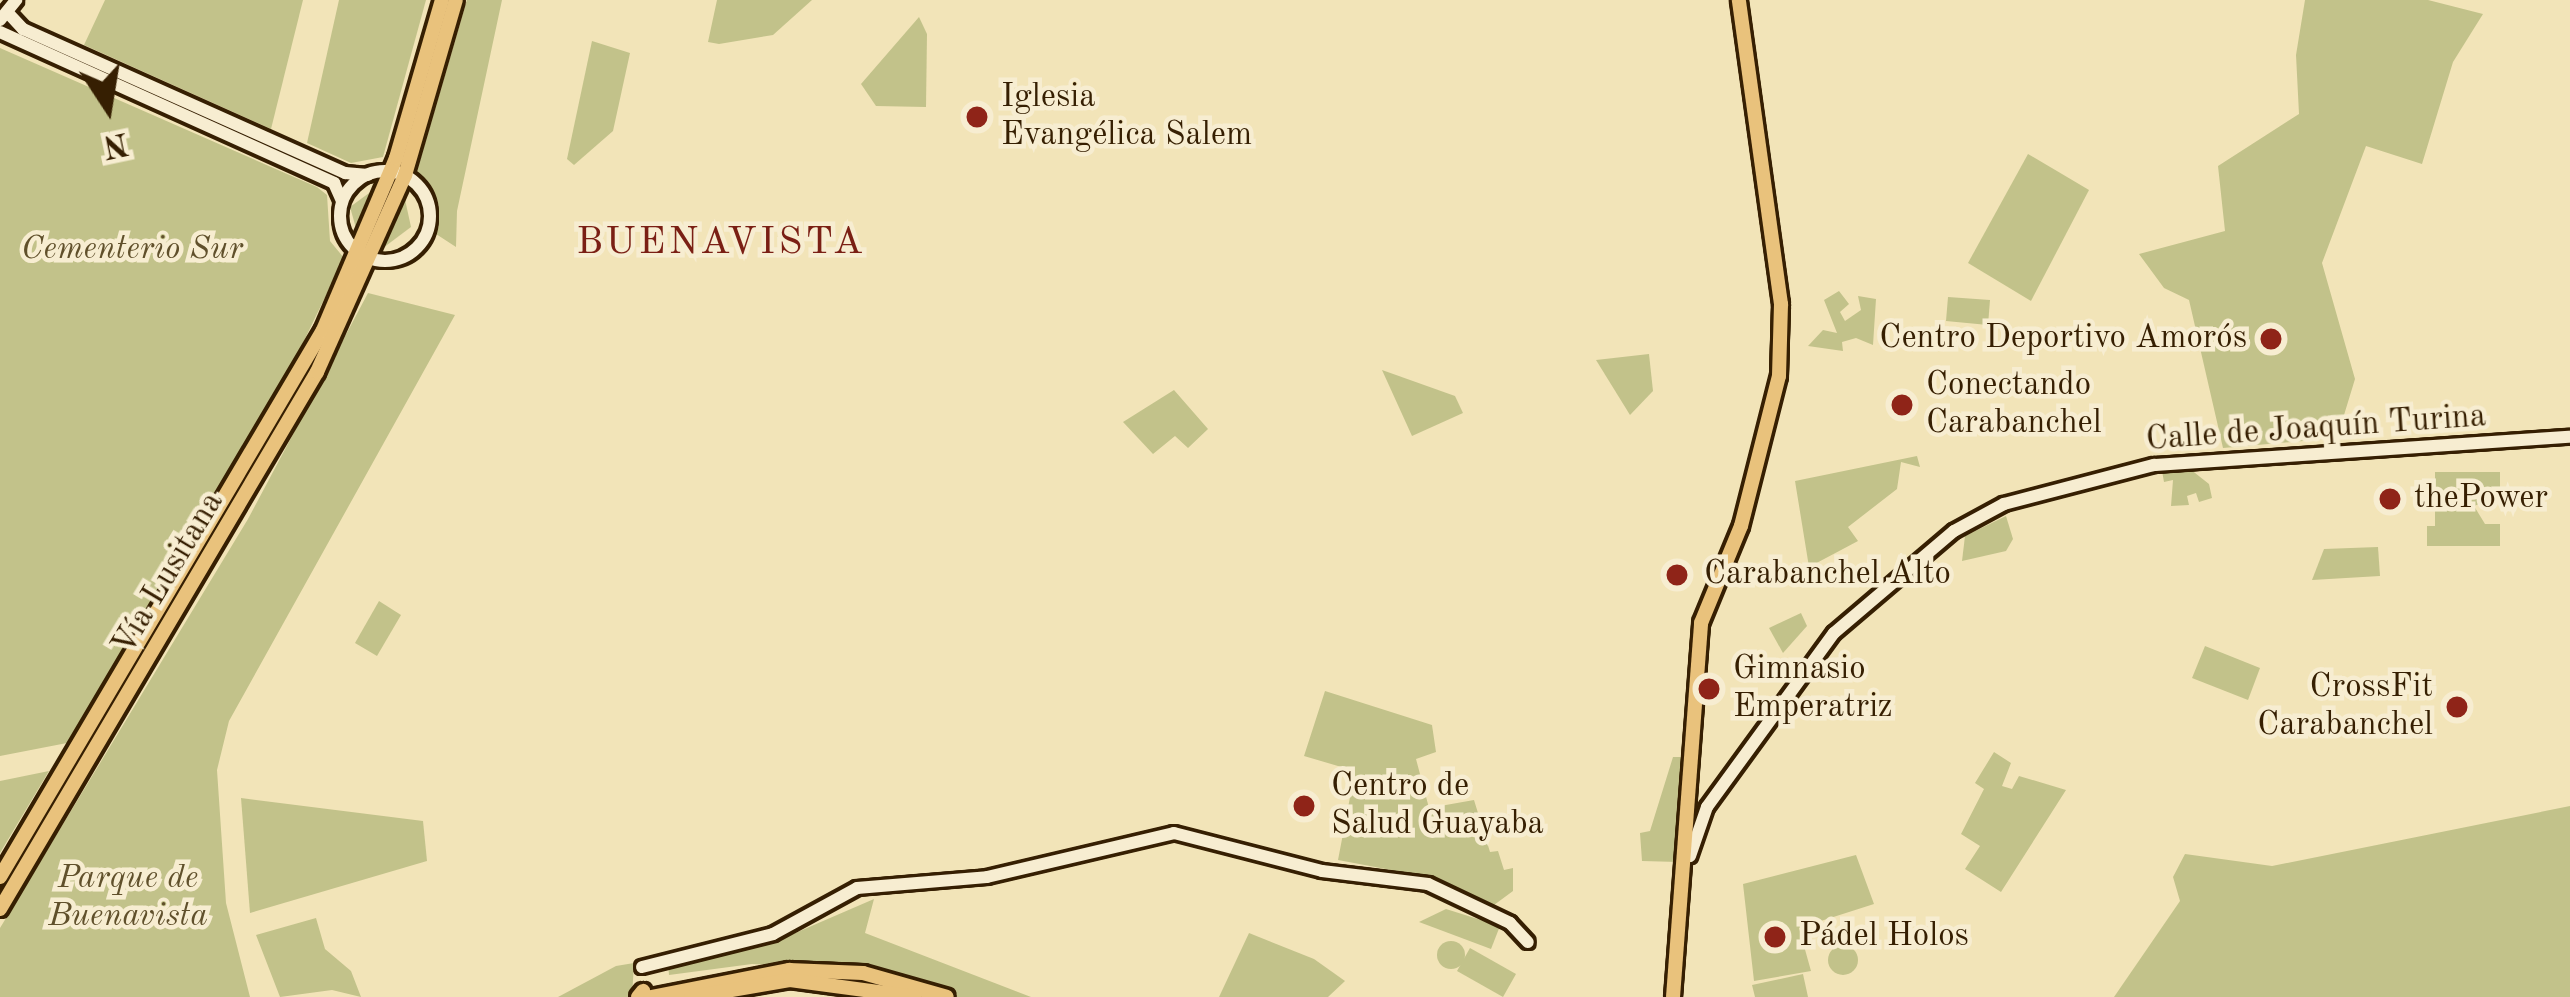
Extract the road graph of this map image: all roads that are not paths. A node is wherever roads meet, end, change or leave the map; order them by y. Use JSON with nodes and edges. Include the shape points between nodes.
{"nodes":[{"id":1,"x":16,"y":0,"type":"edge"},
{"id":2,"x":442,"y":0,"type":"edge"},
{"id":3,"x":456,"y":0,"type":"edge"},
{"id":4,"x":1739,"y":0,"type":"edge"},
{"id":5,"x":4,"y":17,"type":"edge"},
{"id":6,"x":0,"y":32,"type":"edge"},
{"id":7,"x":398,"y":173,"type":"junction"},
{"id":8,"x":368,"y":175,"type":"junction"},
{"id":9,"x":343,"y":201,"type":"junction"},
{"id":10,"x":365,"y":257,"type":"junction"},
{"id":11,"x":2570,"y":441,"type":"edge"},
{"id":12,"x":1690,"y":856,"type":"junction"},
{"id":13,"x":0,"y":877,"type":"edge"},
{"id":14,"x":0,"y":909,"type":"edge"},
{"id":15,"x":1524,"y":938,"type":"dead end"},
{"id":16,"x":642,"y":967,"type":"dead end"},
{"id":17,"x":669,"y":981,"type":"dead end"},
{"id":18,"x":696,"y":993,"type":"edge"},
{"id":19,"x":644,"y":995,"type":"edge"},
{"id":20,"x":915,"y":997,"type":"edge"},
{"id":21,"x":947,"y":997,"type":"edge"},
{"id":22,"x":1673,"y":997,"type":"edge"}],
"edges":[{"from":1,"to":5,"type":"street"},
{"from":2,"to":7,"type":"main road"},
{"from":3,"to":7,"type":"main road"},
{"from":4,"to":12,"type":"main road","via":[[1781,304],[1779,376],[1741,526],[1701,623]]},
{"from":5,"to":8,"type":"street","via":[[345,173]]},
{"from":6,"to":9,"type":"street","via":[[334,183]]},
{"from":7,"to":8,"type":"street"},
{"from":7,"to":10,"type":"main road"},
{"from":7,"to":10,"type":"street","via":[[428,201],[424,240],[400,260]]},
{"from":8,"to":9,"type":"street"},
{"from":9,"to":10,"type":"street","via":[[343,232]]},
{"from":10,"to":13,"type":"main road","name":"Vía Lusitana"},
{"from":10,"to":14,"type":"main road","name":"Vía Lusitana","via":[[257,482]]},
{"from":11,"to":12,"type":"street","name":"Calle de Joaquín Turina","via":[[2154,465],[2004,504],[1954,531],[1834,633],[1707,807]]},
{"from":12,"to":22,"type":"main road"},
{"from":15,"to":16,"type":"street","via":[[1428,884],[1320,871],[1178,834],[987,877],[857,888],[773,934]]},
{"from":17,"to":18,"type":"main road"},
{"from":18,"to":19,"type":"main road"},
{"from":18,"to":20,"type":"main road","via":[[828,980]]},
{"from":18,"to":21,"type":"main road","via":[[757,971],[830,970]]}]}
